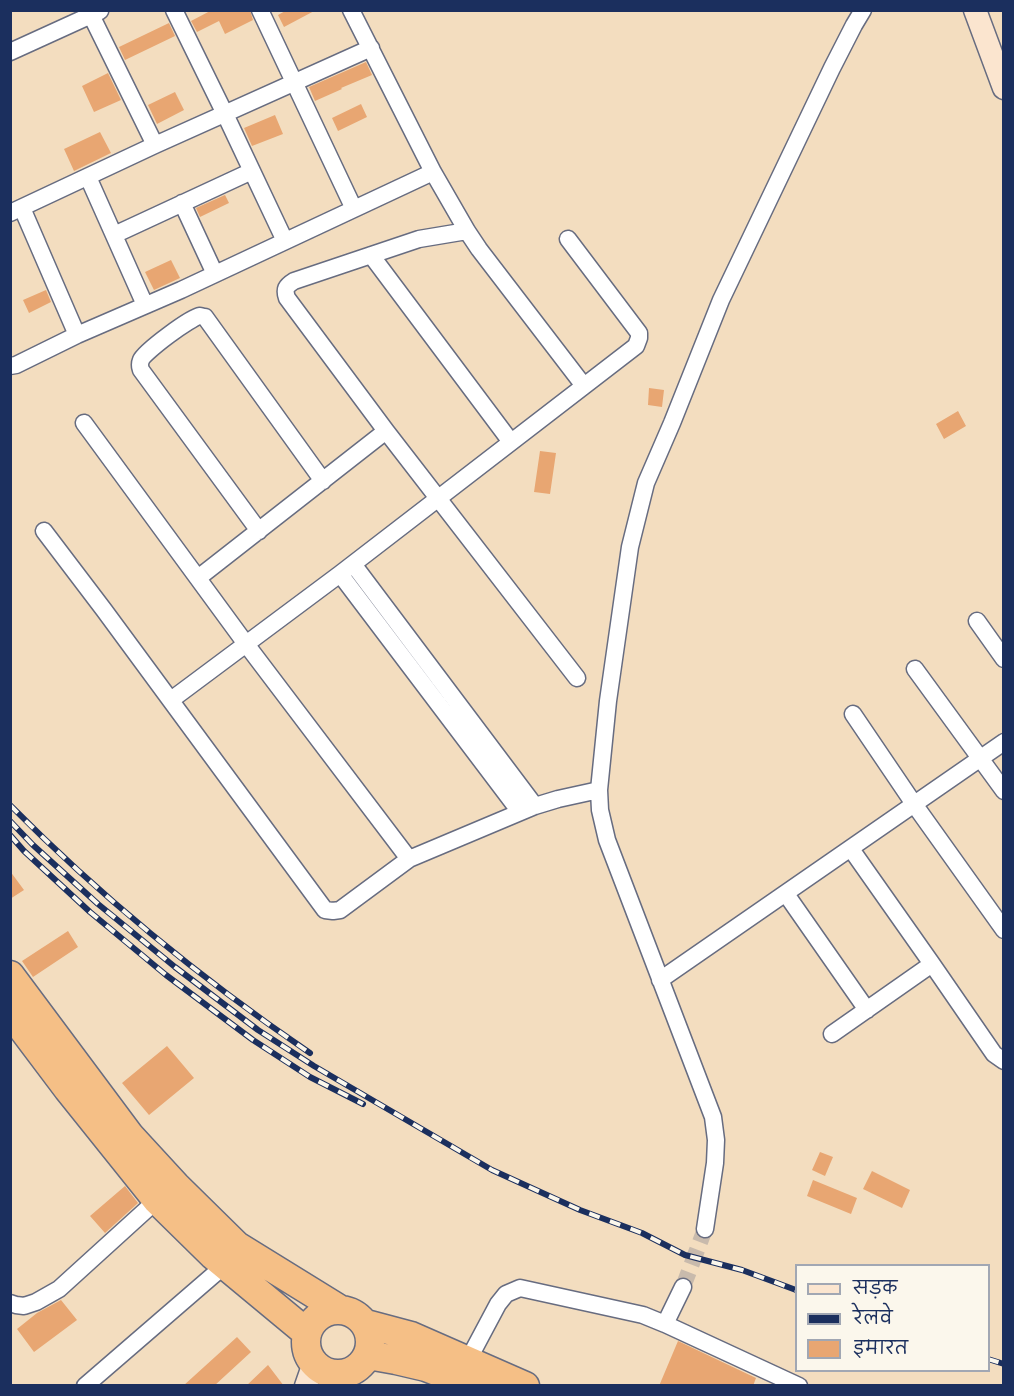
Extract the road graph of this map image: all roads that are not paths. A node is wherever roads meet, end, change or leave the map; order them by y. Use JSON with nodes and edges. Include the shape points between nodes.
{"nodes":[{"id":1,"x":174,"y":10,"type":"edge"},
{"id":2,"x":260,"y":10,"type":"edge"},
{"id":3,"x":351,"y":10,"type":"edge"},
{"id":4,"x":863,"y":10,"type":"edge"},
{"id":5,"x":975,"y":10,"type":"edge"},
{"id":6,"x":96,"y":13,"type":"edge"},
{"id":7,"x":371,"y":48,"type":"junction"},
{"id":8,"x":10,"y":52,"type":"edge"},
{"id":9,"x":1000,"y":78,"type":"edge"},
{"id":10,"x":294,"y":83,"type":"junction"},
{"id":11,"x":225,"y":114,"type":"junction"},
{"id":12,"x":155,"y":145,"type":"junction"},
{"id":13,"x":252,"y":171,"type":"junction"},
{"id":14,"x":433,"y":172,"type":"junction"},
{"id":15,"x":88,"y":177,"type":"junction"},
{"id":16,"x":182,"y":203,"type":"junction"},
{"id":17,"x":354,"y":209,"type":"junction"},
{"id":18,"x":16,"y":210,"type":"edge"},
{"id":19,"x":467,"y":231,"type":"junction"},
{"id":20,"x":114,"y":235,"type":"junction"},
{"id":21,"x":568,"y":239,"type":"dead end"},
{"id":22,"x":285,"y":242,"type":"junction"},
{"id":23,"x":370,"y":255,"type":"junction"},
{"id":24,"x":215,"y":274,"type":"junction"},
{"id":25,"x":145,"y":305,"type":"junction"},
{"id":26,"x":77,"y":335,"type":"junction"},
{"id":27,"x":10,"y":366,"type":"edge"},
{"id":28,"x":584,"y":386,"type":"junction"},
{"id":29,"x":84,"y":423,"type":"dead end"},
{"id":30,"x":386,"y":431,"type":"junction"},
{"id":31,"x":511,"y":442,"type":"junction"},
{"id":32,"x":323,"y":481,"type":"junction"},
{"id":33,"x":438,"y":498,"type":"junction"},
{"id":34,"x":44,"y":531,"type":"dead end"},
{"id":35,"x":259,"y":531,"type":"junction"},
{"id":36,"x":347,"y":569,"type":"junction"},
{"id":37,"x":198,"y":578,"type":"junction"},
{"id":38,"x":976,"y":621,"type":"dead end"},
{"id":39,"x":246,"y":644,"type":"junction"},
{"id":40,"x":1004,"y":659,"type":"edge"},
{"id":41,"x":915,"y":669,"type":"dead end"},
{"id":42,"x":577,"y":678,"type":"dead end"},
{"id":43,"x":171,"y":700,"type":"junction"},
{"id":44,"x":853,"y":714,"type":"dead end"},
{"id":45,"x":1004,"y":742,"type":"edge"},
{"id":46,"x":980,"y":758,"type":"junction"},
{"id":47,"x":599,"y":790,"type":"junction"},
{"id":48,"x":1004,"y":791,"type":"edge"},
{"id":49,"x":914,"y":804,"type":"junction"},
{"id":50,"x":528,"y":809,"type":"junction"},
{"id":51,"x":851,"y":849,"type":"junction"},
{"id":52,"x":409,"y":859,"type":"junction"},
{"id":53,"x":786,"y":894,"type":"junction"},
{"id":54,"x":1004,"y":930,"type":"edge"},
{"id":55,"x":932,"y":964,"type":"junction"},
{"id":56,"x":10,"y":975,"type":"edge"},
{"id":57,"x":660,"y":980,"type":"junction"},
{"id":58,"x":867,"y":1010,"type":"junction"},
{"id":59,"x":10,"y":1012,"type":"edge"},
{"id":60,"x":832,"y":1034,"type":"dead end"},
{"id":61,"x":1004,"y":1061,"type":"edge"},
{"id":62,"x":157,"y":1200,"type":"junction"},
{"id":63,"x":705,"y":1229,"type":"tunnel mouth"},
{"id":64,"x":225,"y":1264,"type":"junction"},
{"id":65,"x":682,"y":1287,"type":"tunnel mouth"},
{"id":66,"x":10,"y":1303,"type":"edge"},
{"id":67,"x":339,"y":1309,"type":"junction"},
{"id":68,"x":366,"y":1324,"type":"junction"},
{"id":69,"x":665,"y":1324,"type":"junction"},
{"id":70,"x":307,"y":1333,"type":"junction"},
{"id":71,"x":368,"y":1355,"type":"junction"},
{"id":72,"x":467,"y":1375,"type":"edge"},
{"id":73,"x":323,"y":1377,"type":"edge"},
{"id":74,"x":85,"y":1386,"type":"edge"},
{"id":75,"x":525,"y":1386,"type":"edge"},
{"id":76,"x":799,"y":1386,"type":"edge"}],
"edges":[{"from":1,"to":11,"type":"street"},
{"from":2,"to":10,"type":"street"},
{"from":3,"to":7,"type":"street"},
{"from":4,"to":47,"type":"street","via":[[721,300],[646,483],[630,547]]},
{"from":5,"to":9,"type":"main road"},
{"from":6,"to":8,"type":"street"},
{"from":6,"to":12,"type":"street"},
{"from":7,"to":10,"type":"street"},
{"from":7,"to":14,"type":"street"},
{"from":10,"to":11,"type":"street"},
{"from":10,"to":17,"type":"street"},
{"from":11,"to":12,"type":"street"},
{"from":11,"to":13,"type":"street"},
{"from":12,"to":15,"type":"street"},
{"from":13,"to":16,"type":"street"},
{"from":13,"to":22,"type":"street"},
{"from":14,"to":17,"type":"street"},
{"from":14,"to":19,"type":"street"},
{"from":15,"to":18,"type":"street"},
{"from":15,"to":20,"type":"street"},
{"from":16,"to":20,"type":"street"},
{"from":16,"to":24,"type":"street"},
{"from":17,"to":22,"type":"street"},
{"from":18,"to":26,"type":"street"},
{"from":19,"to":23,"type":"street","via":[[418,239]]},
{"from":19,"to":28,"type":"street"},
{"from":20,"to":25,"type":"street"},
{"from":21,"to":28,"type":"street","via":[[639,333],[636,346]]},
{"from":22,"to":24,"type":"street"},
{"from":23,"to":30,"type":"street","via":[[294,281],[287,285],[285,293]]},
{"from":23,"to":31,"type":"street"},
{"from":24,"to":25,"type":"street"},
{"from":25,"to":26,"type":"street"},
{"from":26,"to":27,"type":"street"},
{"from":28,"to":31,"type":"street"},
{"from":29,"to":37,"type":"street"},
{"from":30,"to":32,"type":"street"},
{"from":30,"to":33,"type":"street"},
{"from":31,"to":33,"type":"street"},
{"from":32,"to":35,"type":"street"},
{"from":32,"to":35,"type":"street","via":[[205,317],[183,325],[147,352],[141,360],[141,370]]},
{"from":33,"to":36,"type":"street"},
{"from":33,"to":42,"type":"street"},
{"from":34,"to":43,"type":"street"},
{"from":35,"to":37,"type":"street"},
{"from":36,"to":39,"type":"street"},
{"from":36,"to":50,"type":"street"},
{"from":37,"to":39,"type":"street"},
{"from":38,"to":40,"type":"street"},
{"from":39,"to":43,"type":"street"},
{"from":39,"to":52,"type":"street"},
{"from":41,"to":46,"type":"street"},
{"from":43,"to":52,"type":"street","via":[[325,910],[340,910]]},
{"from":44,"to":49,"type":"street"},
{"from":45,"to":46,"type":"street"},
{"from":46,"to":48,"type":"street"},
{"from":46,"to":49,"type":"street"},
{"from":47,"to":50,"type":"street"},
{"from":47,"to":57,"type":"street","via":[[607,840]]},
{"from":49,"to":51,"type":"street"},
{"from":49,"to":54,"type":"street"},
{"from":50,"to":52,"type":"street"},
{"from":51,"to":53,"type":"street"},
{"from":51,"to":55,"type":"street"},
{"from":53,"to":57,"type":"street"},
{"from":53,"to":58,"type":"street"},
{"from":55,"to":58,"type":"street"},
{"from":55,"to":61,"type":"street","via":[[994,1054]]},
{"from":56,"to":67,"type":"highway","via":[[130,1136],[176,1186],[237,1246]]},
{"from":57,"to":63,"type":"street","via":[[713,1117],[715,1163]]},
{"from":58,"to":60,"type":"street"},
{"from":59,"to":62,"type":"highway"},
{"from":62,"to":64,"type":"highway"},
{"from":62,"to":66,"type":"street","via":[[59,1289],[24,1306]]},
{"from":64,"to":70,"type":"highway"},
{"from":64,"to":74,"type":"street"},
{"from":65,"to":69,"type":"street"},
{"from":67,"to":68,"type":"highway","via":[[350,1311]]},
{"from":67,"to":70,"type":"highway","via":[[319,1316]]},
{"from":68,"to":71,"type":"highway","via":[[370,1334]]},
{"from":68,"to":72,"type":"highway","via":[[411,1336]]},
{"from":69,"to":72,"type":"street","via":[[643,1315],[520,1288],[506,1294],[498,1304]]},
{"from":69,"to":76,"type":"street"},
{"from":70,"to":73,"type":"highway","via":[[308,1354]]},
{"from":71,"to":72,"type":"highway"},
{"from":71,"to":73,"type":"highway","via":[[353,1371]]},
{"from":72,"to":75,"type":"highway"}]}
